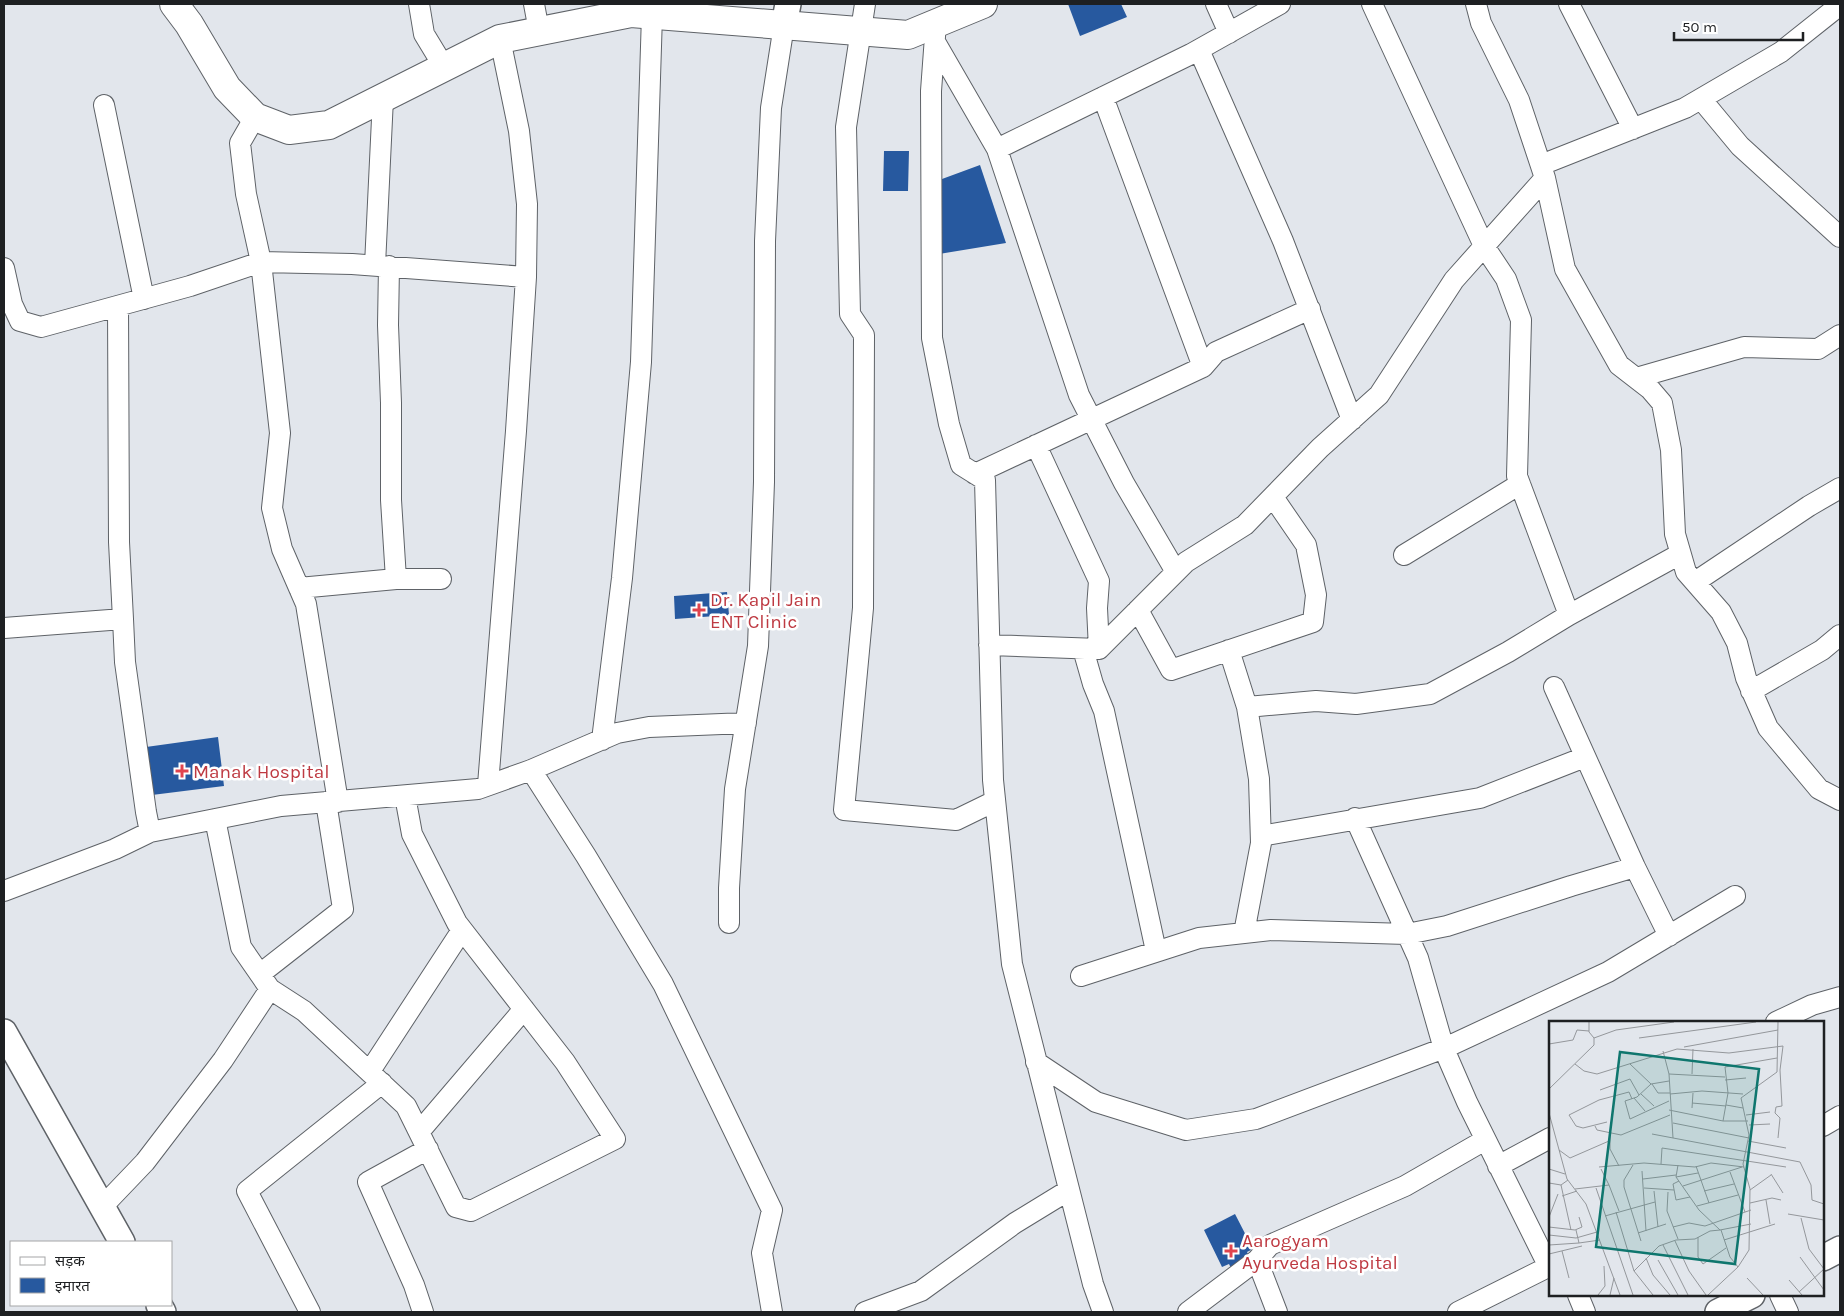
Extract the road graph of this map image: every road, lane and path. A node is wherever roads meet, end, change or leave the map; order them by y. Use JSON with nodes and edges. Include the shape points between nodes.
{"nodes":[{"id":1,"x":174,"y":4,"type":"edge"},
{"id":2,"x":419,"y":4,"type":"edge"},
{"id":3,"x":534,"y":4,"type":"edge"},
{"id":4,"x":865,"y":4,"type":"edge"},
{"id":5,"x":984,"y":4,"type":"edge"},
{"id":6,"x":1216,"y":4,"type":"edge"},
{"id":7,"x":1280,"y":4,"type":"edge"},
{"id":8,"x":1372,"y":4,"type":"edge"},
{"id":9,"x":1476,"y":4,"type":"edge"},
{"id":10,"x":1569,"y":4,"type":"edge"},
{"id":11,"x":1840,"y":5,"type":"edge"},
{"id":12,"x":681,"y":10,"type":"edge"},
{"id":13,"x":786,"y":14,"type":"edge"},
{"id":14,"x":652,"y":15,"type":"junction"},
{"id":15,"x":539,"y":31,"type":"junction"},
{"id":16,"x":860,"y":31,"type":"junction"},
{"id":17,"x":935,"y":32,"type":"junction"},
{"id":18,"x":1229,"y":33,"type":"junction"},
{"id":19,"x":500,"y":39,"type":"junction"},
{"id":20,"x":1199,"y":50,"type":"junction"},
{"id":21,"x":444,"y":67,"type":"junction"},
{"id":22,"x":1103,"y":97,"type":"junction"},
{"id":23,"x":383,"y":98,"type":"junction"},
{"id":24,"x":1701,"y":99,"type":"junction"},
{"id":25,"x":104,"y":105,"type":"dead end"},
{"id":26,"x":255,"y":117,"type":"junction"},
{"id":27,"x":1633,"y":129,"type":"junction"},
{"id":28,"x":997,"y":149,"type":"junction"},
{"id":29,"x":1543,"y":172,"type":"junction"},
{"id":30,"x":1840,"y":237,"type":"edge"},
{"id":31,"x":1484,"y":246,"type":"junction"},
{"id":32,"x":260,"y":262,"type":"junction"},
{"id":33,"x":382,"y":266,"type":"junction"},
{"id":34,"x":4,"y":268,"type":"edge"},
{"id":35,"x":526,"y":277,"type":"junction"},
{"id":36,"x":144,"y":299,"type":"junction"},
{"id":37,"x":118,"y":306,"type":"junction"},
{"id":38,"x":1310,"y":309,"type":"junction"},
{"id":39,"x":24,"y":322,"type":"junction"},
{"id":40,"x":4,"y":326,"type":"edge"},
{"id":41,"x":1840,"y":335,"type":"edge"},
{"id":42,"x":1203,"y":367,"type":"junction"},
{"id":43,"x":1636,"y":378,"type":"junction"},
{"id":44,"x":1091,"y":419,"type":"junction"},
{"id":45,"x":1352,"y":420,"type":"junction"},
{"id":46,"x":1036,"y":445,"type":"junction"},
{"id":47,"x":975,"y":474,"type":"junction"},
{"id":48,"x":1520,"y":484,"type":"junction"},
{"id":49,"x":1840,"y":488,"type":"edge"},
{"id":50,"x":1272,"y":497,"type":"junction"},
{"id":51,"x":1680,"y":554,"type":"junction"},
{"id":52,"x":1404,"y":555,"type":"dead end"},
{"id":53,"x":1176,"y":572,"type":"junction"},
{"id":54,"x":396,"y":579,"type":"junction"},
{"id":55,"x":441,"y":579,"type":"dead end"},
{"id":56,"x":1694,"y":582,"type":"junction"},
{"id":57,"x":299,"y":588,"type":"junction"},
{"id":58,"x":1138,"y":610,"type":"junction"},
{"id":59,"x":1568,"y":615,"type":"junction"},
{"id":60,"x":122,"y":619,"type":"junction"},
{"id":61,"x":4,"y":628,"type":"edge"},
{"id":62,"x":1840,"y":635,"type":"edge"},
{"id":63,"x":989,"y":645,"type":"junction"},
{"id":64,"x":1091,"y":649,"type":"junction"},
{"id":65,"x":1229,"y":650,"type":"junction"},
{"id":66,"x":1554,"y":687,"type":"dead end"},
{"id":67,"x":1751,"y":690,"type":"junction"},
{"id":68,"x":1247,"y":707,"type":"junction"},
{"id":69,"x":746,"y":723,"type":"junction"},
{"id":70,"x":602,"y":740,"type":"junction"},
{"id":71,"x":1585,"y":757,"type":"junction"},
{"id":72,"x":531,"y":770,"type":"junction"},
{"id":73,"x":488,"y":785,"type":"junction"},
{"id":74,"x":405,"y":796,"type":"junction"},
{"id":75,"x":1840,"y":800,"type":"edge"},
{"id":76,"x":995,"y":801,"type":"junction"},
{"id":77,"x":332,"y":802,"type":"junction"},
{"id":78,"x":1356,"y":818,"type":"junction"},
{"id":79,"x":215,"y":819,"type":"junction"},
{"id":80,"x":150,"y":832,"type":"junction"},
{"id":81,"x":1261,"y":836,"type":"junction"},
{"id":82,"x":1635,"y":867,"type":"junction"},
{"id":83,"x":4,"y":891,"type":"edge"},
{"id":84,"x":1735,"y":896,"type":"dead end"},
{"id":85,"x":729,"y":923,"type":"dead end"},
{"id":86,"x":462,"y":930,"type":"junction"},
{"id":87,"x":1244,"y":933,"type":"junction"},
{"id":88,"x":1407,"y":934,"type":"junction"},
{"id":89,"x":1669,"y":936,"type":"junction"},
{"id":90,"x":1156,"y":950,"type":"junction"},
{"id":91,"x":1081,"y":976,"type":"dead end"},
{"id":92,"x":265,"y":982,"type":"junction"},
{"id":93,"x":1840,"y":997,"type":"edge"},
{"id":94,"x":524,"y":1009,"type":"junction"},
{"id":95,"x":1778,"y":1021,"type":"edge"},
{"id":96,"x":4,"y":1032,"type":"edge"},
{"id":97,"x":1444,"y":1049,"type":"junction"},
{"id":98,"x":1036,"y":1062,"type":"junction"},
{"id":99,"x":376,"y":1077,"type":"junction"},
{"id":100,"x":1840,"y":1116,"type":"edge"},
{"id":101,"x":1824,"y":1125,"type":"edge"},
{"id":102,"x":1549,"y":1139,"type":"edge"},
{"id":103,"x":424,"y":1140,"type":"junction"},
{"id":104,"x":1485,"y":1140,"type":"junction"},
{"id":105,"x":1498,"y":1166,"type":"junction"},
{"id":106,"x":1069,"y":1190,"type":"junction"},
{"id":107,"x":102,"y":1207,"type":"junction"},
{"id":108,"x":121,"y":1241,"type":"edge"},
{"id":109,"x":1840,"y":1249,"type":"edge"},
{"id":110,"x":1824,"y":1257,"type":"edge"},
{"id":111,"x":1258,"y":1260,"type":"junction"},
{"id":112,"x":1549,"y":1265,"type":"edge"},
{"id":113,"x":1549,"y":1267,"type":"edge"},
{"id":114,"x":1578,"y":1296,"type":"edge"},
{"id":115,"x":1750,"y":1296,"type":"edge"},
{"id":116,"x":1780,"y":1296,"type":"edge"},
{"id":117,"x":310,"y":1312,"type":"edge"},
{"id":118,"x":423,"y":1312,"type":"edge"},
{"id":119,"x":772,"y":1312,"type":"edge"},
{"id":120,"x":865,"y":1312,"type":"edge"},
{"id":121,"x":1103,"y":1312,"type":"edge"},
{"id":122,"x":1188,"y":1312,"type":"edge"},
{"id":123,"x":1277,"y":1312,"type":"edge"},
{"id":124,"x":1458,"y":1312,"type":"edge"},
{"id":125,"x":1585,"y":1312,"type":"edge"},
{"id":126,"x":1718,"y":1312,"type":"edge"},
{"id":127,"x":1788,"y":1312,"type":"edge"}],
"edges":[{"from":1,"to":26,"type":"main road","via":[[227,88]]},
{"from":2,"to":21,"type":"street","via":[[424,34]]},
{"from":3,"to":15,"type":"street"},
{"from":4,"to":16,"type":"street"},
{"from":5,"to":17,"type":"main road"},
{"from":6,"to":18,"type":"street"},
{"from":7,"to":18,"type":"street"},
{"from":8,"to":31,"type":"street"},
{"from":9,"to":29,"type":"street","via":[[1481,23],[1519,100]]},
{"from":10,"to":27,"type":"street"},
{"from":11,"to":24,"type":"street","via":[[1781,52]]},
{"from":12,"to":13,"type":"main road"},
{"from":12,"to":14,"type":"main road"},
{"from":13,"to":16,"type":"main road"},
{"from":13,"to":69,"type":"street","via":[[771,108],[765,241],[764,482],[758,646]]},
{"from":14,"to":15,"type":"main road","via":[[632,13]]},
{"from":14,"to":70,"type":"street","via":[[642,362],[622,578]]},
{"from":15,"to":19,"type":"main road"},
{"from":16,"to":17,"type":"main road","via":[[908,35]]},
{"from":16,"to":76,"type":"street","via":[[846,127],[850,314],[864,335],[863,608],[844,810],[956,820]]},
{"from":17,"to":28,"type":"street"},
{"from":17,"to":47,"type":"street","via":[[931,91],[932,338],[949,424],[961,465]]},
{"from":18,"to":20,"type":"street"},
{"from":19,"to":21,"type":"main road"},
{"from":19,"to":35,"type":"street","via":[[520,140],[527,204]]},
{"from":20,"to":22,"type":"street"},
{"from":20,"to":38,"type":"street"},
{"from":21,"to":23,"type":"main road"},
{"from":22,"to":28,"type":"street"},
{"from":22,"to":42,"type":"street"},
{"from":23,"to":26,"type":"main road","via":[[329,125],[289,130]]},
{"from":23,"to":33,"type":"street"},
{"from":24,"to":27,"type":"street"},
{"from":24,"to":30,"type":"street","via":[[1740,146]]},
{"from":25,"to":36,"type":"street"},
{"from":26,"to":32,"type":"street","via":[[240,143],[246,194]]},
{"from":27,"to":29,"type":"street"},
{"from":28,"to":44,"type":"street","via":[[1079,395]]},
{"from":29,"to":31,"type":"street"},
{"from":29,"to":43,"type":"street","via":[[1565,269],[1619,365]]},
{"from":31,"to":45,"type":"street","via":[[1454,280],[1379,395]]},
{"from":31,"to":48,"type":"street","via":[[1506,279],[1521,320],[1517,476]]},
{"from":32,"to":33,"type":"street"},
{"from":32,"to":36,"type":"street"},
{"from":32,"to":57,"type":"street","via":[[280,433],[272,508],[282,549]]},
{"from":33,"to":35,"type":"street"},
{"from":33,"to":54,"type":"street","via":[[388,325],[391,500]]},
{"from":34,"to":39,"type":"street","via":[[12,304],[20,321]]},
{"from":35,"to":73,"type":"street"},
{"from":36,"to":37,"type":"street"},
{"from":37,"to":39,"type":"street","via":[[41,327]]},
{"from":37,"to":60,"type":"street","via":[[118,542]]},
{"from":38,"to":42,"type":"street","via":[[1216,352]]},
{"from":38,"to":45,"type":"street"},
{"from":39,"to":40,"type":"street"},
{"from":41,"to":43,"type":"street","via":[[1818,349],[1744,347]]},
{"from":42,"to":44,"type":"street"},
{"from":43,"to":51,"type":"street","via":[[1662,403],[1671,450],[1675,534]]},
{"from":44,"to":46,"type":"street"},
{"from":44,"to":53,"type":"street"},
{"from":45,"to":50,"type":"street"},
{"from":46,"to":47,"type":"street"},
{"from":46,"to":64,"type":"street","via":[[1099,581]]},
{"from":47,"to":63,"type":"street","via":[[985,480]]},
{"from":48,"to":52,"type":"street"},
{"from":48,"to":59,"type":"street"},
{"from":49,"to":56,"type":"street"},
{"from":50,"to":53,"type":"street","via":[[1245,525],[1186,562]]},
{"from":50,"to":65,"type":"street","via":[[1306,545],[1316,595],[1313,622]]},
{"from":51,"to":56,"type":"street","via":[[1686,572]]},
{"from":51,"to":59,"type":"street"},
{"from":53,"to":58,"type":"street"},
{"from":54,"to":55,"type":"street"},
{"from":54,"to":57,"type":"street"},
{"from":56,"to":67,"type":"street","via":[[1721,612],[1737,643]]},
{"from":57,"to":77,"type":"street","via":[[306,604]]},
{"from":58,"to":64,"type":"street"},
{"from":58,"to":65,"type":"street","via":[[1171,670]]},
{"from":59,"to":68,"type":"street","via":[[1430,694],[1356,704],[1316,701]]},
{"from":60,"to":61,"type":"street"},
{"from":60,"to":80,"type":"street","via":[[125,662]]},
{"from":62,"to":67,"type":"street","via":[[1822,650]]},
{"from":63,"to":64,"type":"street"},
{"from":63,"to":76,"type":"street"},
{"from":64,"to":90,"type":"street","via":[[1092,684],[1104,711]]},
{"from":65,"to":68,"type":"street"},
{"from":66,"to":71,"type":"street"},
{"from":67,"to":75,"type":"street","via":[[1768,728],[1819,789]]},
{"from":68,"to":81,"type":"street","via":[[1259,780]]},
{"from":69,"to":70,"type":"street","via":[[649,727],[617,732]]},
{"from":69,"to":85,"type":"street","via":[[735,789]]},
{"from":70,"to":72,"type":"street"},
{"from":71,"to":78,"type":"street","via":[[1480,798]]},
{"from":71,"to":82,"type":"street"},
{"from":72,"to":73,"type":"street"},
{"from":72,"to":119,"type":"street","via":[[663,984],[772,1210],[762,1253]]},
{"from":73,"to":74,"type":"street","via":[[478,789]]},
{"from":74,"to":77,"type":"street"},
{"from":74,"to":86,"type":"street","via":[[412,834]]},
{"from":76,"to":98,"type":"street","via":[[1012,964]]},
{"from":77,"to":79,"type":"street","via":[[281,806]]},
{"from":77,"to":92,"type":"street","via":[[343,909]]},
{"from":78,"to":81,"type":"street"},
{"from":78,"to":88,"type":"street"},
{"from":79,"to":80,"type":"street"},
{"from":79,"to":92,"type":"street","via":[[241,947]]},
{"from":80,"to":83,"type":"street","via":[[115,849]]},
{"from":81,"to":87,"type":"street"},
{"from":82,"to":88,"type":"street","via":[[1447,926]]},
{"from":82,"to":89,"type":"street"},
{"from":84,"to":89,"type":"street"},
{"from":86,"to":94,"type":"street"},
{"from":86,"to":99,"type":"street"},
{"from":87,"to":88,"type":"street","via":[[1271,930]]},
{"from":87,"to":90,"type":"street","via":[[1199,938]]},
{"from":88,"to":97,"type":"street","via":[[1418,958]]},
{"from":89,"to":97,"type":"street","via":[[1608,972]]},
{"from":90,"to":91,"type":"street"},
{"from":92,"to":99,"type":"street","via":[[304,1011]]},
{"from":92,"to":107,"type":"street","via":[[223,1060],[145,1162]]},
{"from":93,"to":95,"type":"street","via":[[1812,1005]]},
{"from":94,"to":103,"type":"street"},
{"from":94,"to":103,"type":"street","via":[[565,1062],[615,1139],[471,1210],[456,1208]]},
{"from":96,"to":107,"type":"street"},
{"from":97,"to":98,"type":"street","via":[[1256,1119],[1186,1130],[1096,1102]]},
{"from":97,"to":104,"type":"street"},
{"from":98,"to":106,"type":"street"},
{"from":99,"to":103,"type":"street","via":[[406,1106]]},
{"from":99,"to":117,"type":"street","via":[[248,1191]]},
{"from":100,"to":101,"type":"street"},
{"from":102,"to":105,"type":"street"},
{"from":103,"to":118,"type":"street","via":[[368,1182]]},
{"from":104,"to":105,"type":"street"},
{"from":104,"to":111,"type":"street","via":[[1405,1186],[1270,1245]]},
{"from":105,"to":112,"type":"street"},
{"from":106,"to":120,"type":"street","via":[[1014,1222],[921,1291]]},
{"from":106,"to":121,"type":"street"},
{"from":107,"to":108,"type":"street"},
{"from":109,"to":110,"type":"street"},
{"from":111,"to":122,"type":"street"},
{"from":111,"to":123,"type":"street"},
{"from":113,"to":124,"type":"street"},
{"from":114,"to":125,"type":"street"},
{"from":115,"to":126,"type":"street"},
{"from":116,"to":127,"type":"street"}]}
